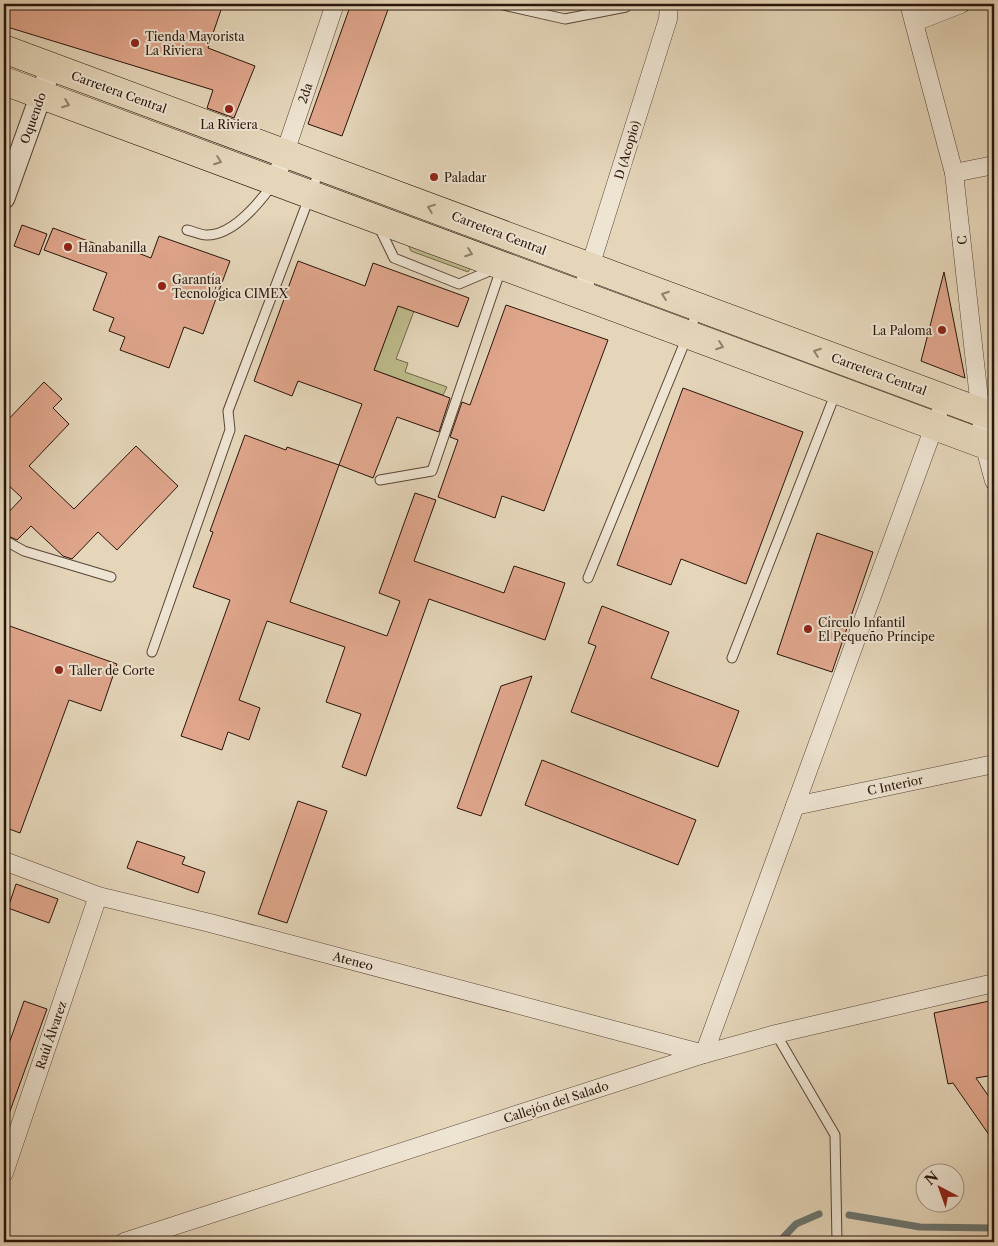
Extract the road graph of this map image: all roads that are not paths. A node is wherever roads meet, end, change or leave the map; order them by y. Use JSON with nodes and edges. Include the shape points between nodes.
{"nodes":[{"id":1,"x":335,"y":4,"type":"edge"},
{"id":2,"x":499,"y":4,"type":"edge"},
{"id":3,"x":627,"y":4,"type":"edge"},
{"id":4,"x":669,"y":4,"type":"edge"},
{"id":5,"x":909,"y":4,"type":"edge"},
{"id":6,"x":961,"y":4,"type":"edge"},
{"id":7,"x":914,"y":22,"type":"junction"},
{"id":8,"x":4,"y":49,"type":"edge"},
{"id":9,"x":51,"y":67,"type":"junction"},
{"id":10,"x":4,"y":81,"type":"edge"},
{"id":11,"x":41,"y":95,"type":"junction"},
{"id":12,"x":284,"y":153,"type":"junction"},
{"id":13,"x":994,"y":165,"type":"edge"},
{"id":14,"x":320,"y":166,"type":"junction"},
{"id":15,"x":954,"y":173,"type":"junction"},
{"id":16,"x":275,"y":182,"type":"junction"},
{"id":17,"x":310,"y":195,"type":"junction"},
{"id":18,"x":4,"y":196,"type":"edge"},
{"id":19,"x":187,"y":230,"type":"dead end"},
{"id":20,"x":502,"y":266,"type":"junction"},
{"id":21,"x":590,"y":267,"type":"junction"},
{"id":22,"x":581,"y":295,"type":"junction"},
{"id":23,"x":699,"y":307,"type":"junction"},
{"id":24,"x":688,"y":334,"type":"junction"},
{"id":25,"x":837,"y":390,"type":"junction"},
{"id":26,"x":944,"y":399,"type":"junction"},
{"id":27,"x":988,"y":415,"type":"edge"},
{"id":28,"x":934,"y":426,"type":"junction"},
{"id":29,"x":989,"y":446,"type":"edge"},
{"id":30,"x":380,"y":480,"type":"dead end"},
{"id":31,"x":994,"y":481,"type":"edge"},
{"id":32,"x":4,"y":540,"type":"edge"},
{"id":33,"x":111,"y":577,"type":"dead end"},
{"id":34,"x":588,"y":578,"type":"dead end"},
{"id":35,"x":152,"y":652,"type":"dead end"},
{"id":36,"x":732,"y":658,"type":"dead end"},
{"id":37,"x":994,"y":764,"type":"edge"},
{"id":38,"x":795,"y":806,"type":"junction"},
{"id":39,"x":4,"y":861,"type":"edge"},
{"id":40,"x":98,"y":896,"type":"junction"},
{"id":41,"x":994,"y":983,"type":"edge"},
{"id":42,"x":776,"y":1034,"type":"junction"},
{"id":43,"x":704,"y":1054,"type":"junction"},
{"id":44,"x":4,"y":1173,"type":"edge"},
{"id":45,"x":124,"y":1242,"type":"edge"},
{"id":46,"x":837,"y":1242,"type":"edge"}],
"edges":[{"from":1,"to":12,"type":"street","name":"2da"},
{"from":2,"to":3,"type":"lane","via":[[565,19],[626,7]]},
{"from":4,"to":21,"type":"street","name":"D (Acopio)","via":[[668,19]]},
{"from":5,"to":7,"type":"street","name":"C"},
{"from":6,"to":7,"type":"street"},
{"from":7,"to":15,"type":"street","name":"C"},
{"from":8,"to":9,"type":"main road","name":"Carretera Central"},
{"from":9,"to":11,"type":"street","name":"Oquendo"},
{"from":9,"to":12,"type":"main road","name":"Carretera Central"},
{"from":10,"to":11,"type":"main road"},
{"from":11,"to":16,"type":"main road","one_way":true},
{"from":11,"to":18,"type":"street","name":"Oquendo"},
{"from":12,"to":14,"type":"main road","name":"Carretera Central"},
{"from":12,"to":16,"type":"street","name":"2da"},
{"from":13,"to":15,"type":"street"},
{"from":14,"to":17,"type":"lane"},
{"from":21,"to":14,"type":"main road","name":"Carretera Central","one_way":true},
{"from":15,"to":27,"type":"street","name":"C"},
{"from":16,"to":17,"type":"main road"},
{"from":16,"to":19,"type":"lane","via":[[259,203],[231,227],[206,235]]},
{"from":17,"to":20,"type":"main road"},
{"from":17,"to":35,"type":"lane","via":[[228,411],[230,430]]},
{"from":20,"to":22,"type":"main road"},
{"from":20,"to":30,"type":"lane","via":[[432,471]]},
{"from":21,"to":22,"type":"street","name":"D (Acopio)"},
{"from":23,"to":21,"type":"main road","name":"Carretera Central","one_way":true},
{"from":22,"to":24,"type":"main road"},
{"from":23,"to":24,"type":"lane"},
{"from":26,"to":23,"type":"main road","name":"Carretera Central","one_way":true},
{"from":24,"to":25,"type":"main road","one_way":true},
{"from":24,"to":34,"type":"lane"},
{"from":25,"to":28,"type":"main road"},
{"from":25,"to":36,"type":"lane"},
{"from":26,"to":27,"type":"main road","name":"Carretera Central"},
{"from":26,"to":28,"type":"street"},
{"from":27,"to":29,"type":"street","name":"C"},
{"from":28,"to":29,"type":"main road"},
{"from":28,"to":38,"type":"street"},
{"from":29,"to":31,"type":"street","name":"C"},
{"from":32,"to":33,"type":"lane","via":[[24,551]]},
{"from":37,"to":38,"type":"street","name":"C Interior"},
{"from":38,"to":43,"type":"street"},
{"from":39,"to":40,"type":"street","name":"Ateneo"},
{"from":40,"to":43,"type":"street","name":"Ateneo"},
{"from":40,"to":44,"type":"street","name":"Raúl Álvarez"},
{"from":41,"to":42,"type":"street","name":"Callejón del Salado"},
{"from":42,"to":43,"type":"street","name":"Callejón del Salado"},
{"from":42,"to":46,"type":"lane","via":[[835,1135]]},
{"from":43,"to":45,"type":"street","name":"Callejón del Salado"}]}
